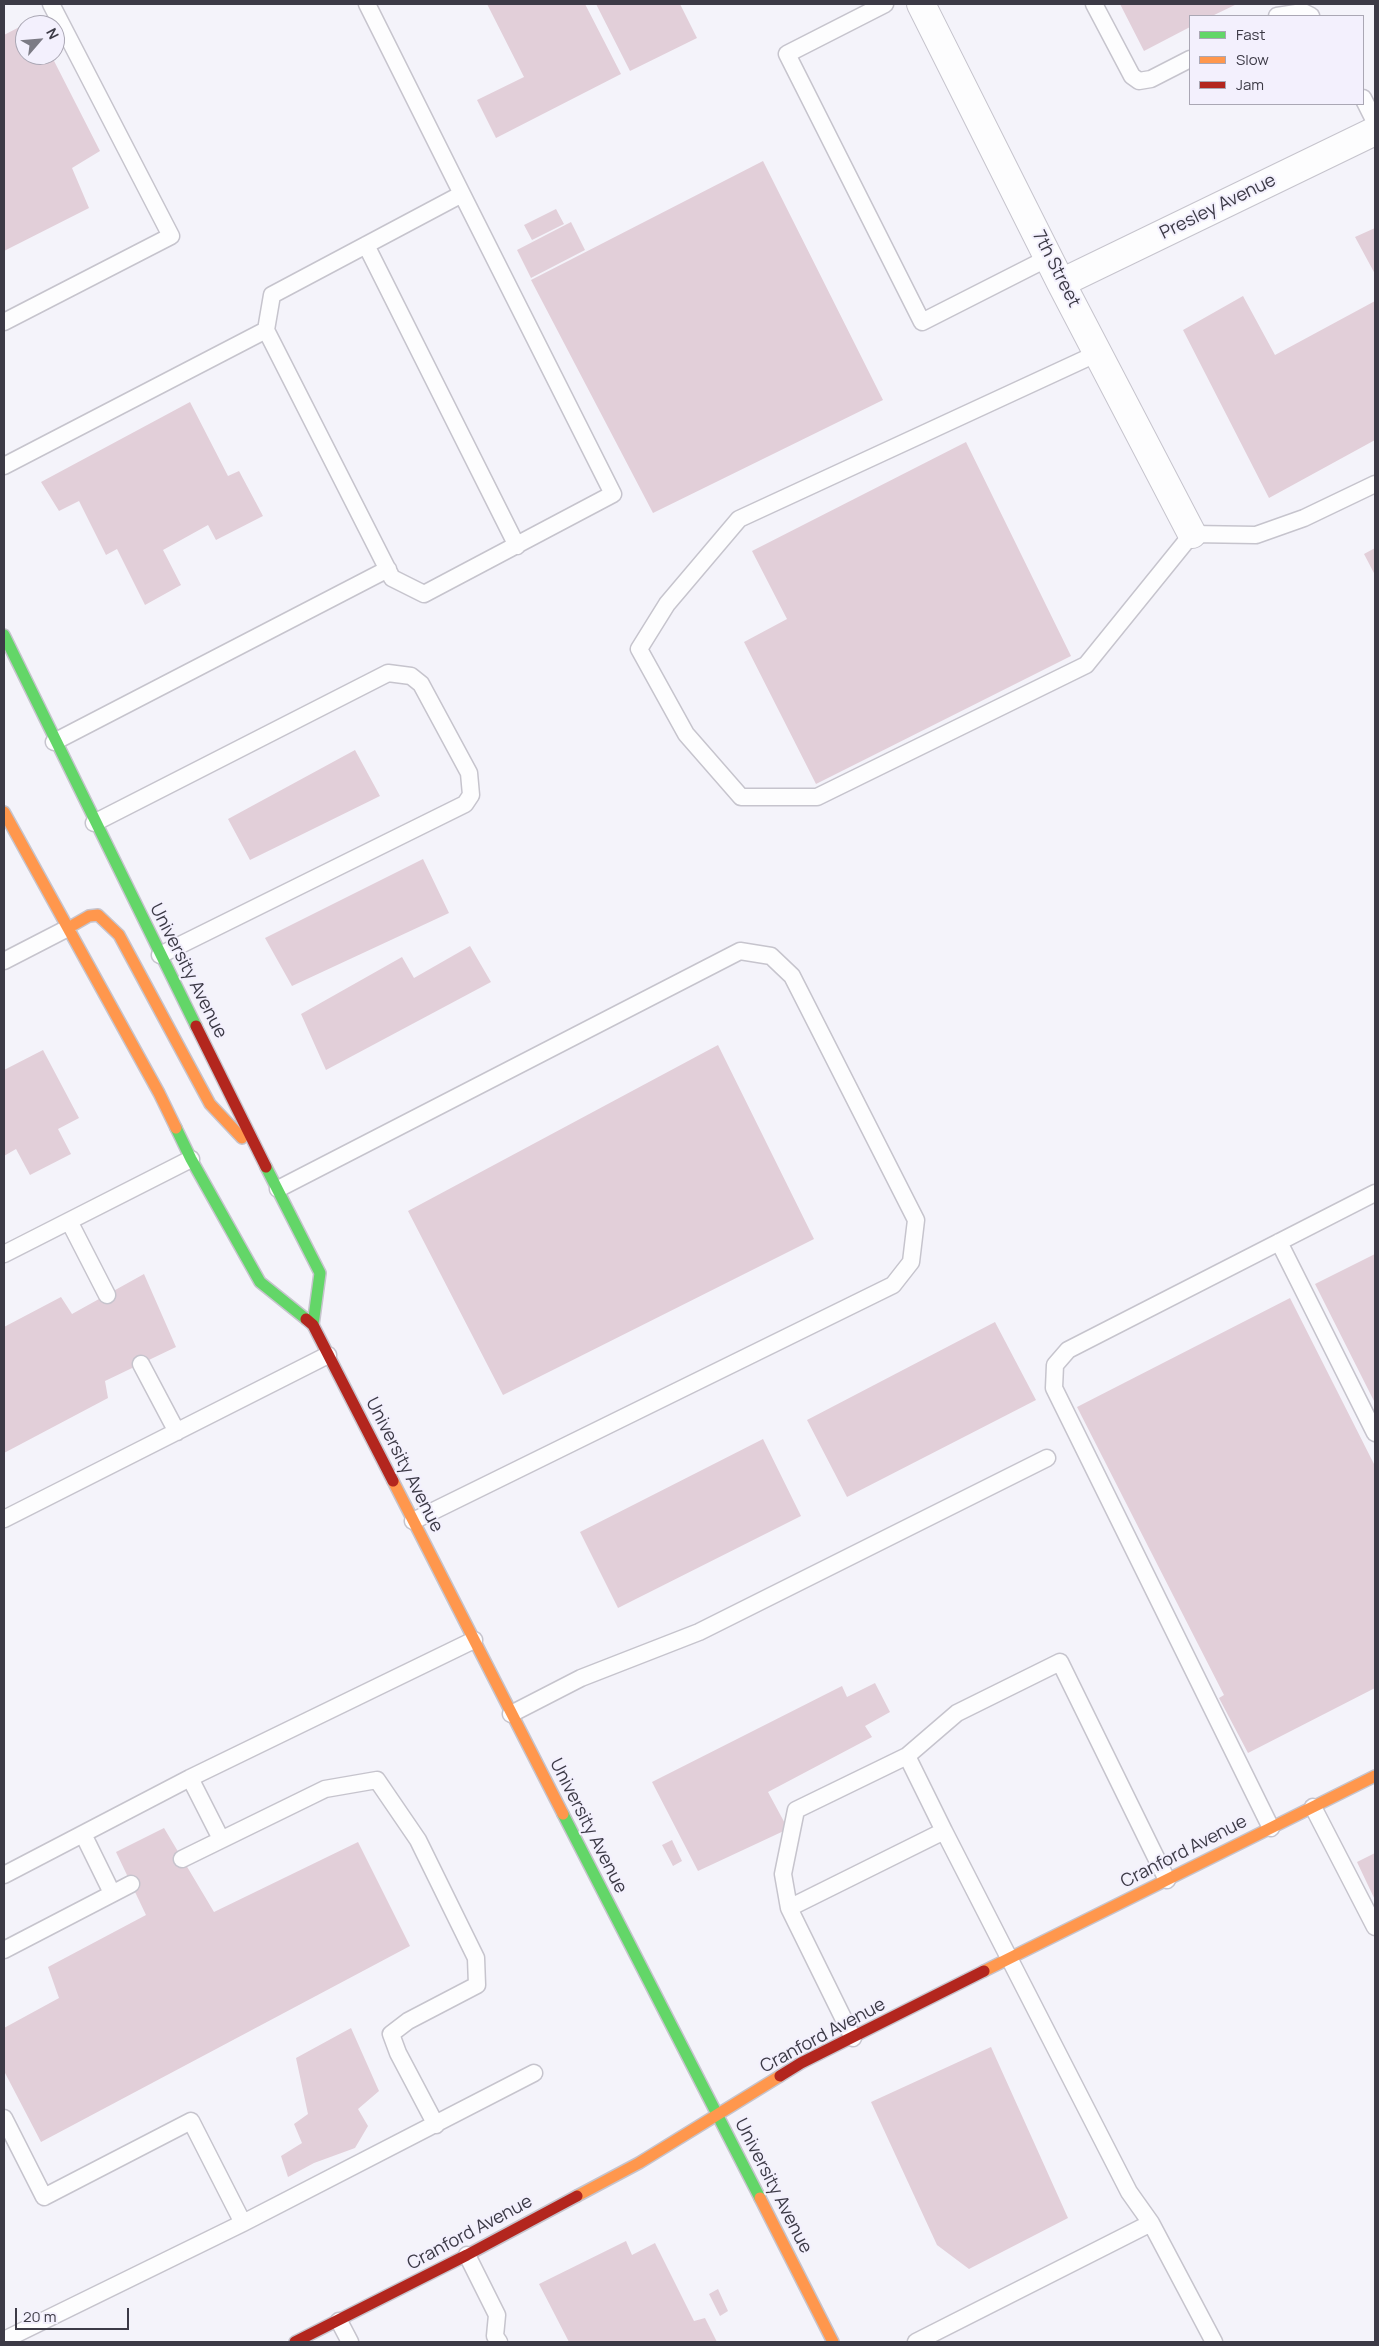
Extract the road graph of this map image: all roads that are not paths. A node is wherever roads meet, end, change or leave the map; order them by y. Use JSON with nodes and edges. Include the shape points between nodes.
{"nodes":[{"id":1,"x":51,"y":4,"type":"edge"},
{"id":2,"x":367,"y":4,"type":"edge"},
{"id":3,"x":885,"y":4,"type":"edge"},
{"id":4,"x":921,"y":4,"type":"edge"},
{"id":5,"x":1094,"y":4,"type":"edge"},
{"id":6,"x":1283,"y":15,"type":"edge"},
{"id":7,"x":1309,"y":15,"type":"edge"},
{"id":8,"x":1189,"y":60,"type":"edge"},
{"id":9,"x":1364,"y":100,"type":"edge"},
{"id":10,"x":1375,"y":122,"type":"edge"},
{"id":11,"x":1375,"y":131,"type":"edge"},
{"id":12,"x":462,"y":194,"type":"junction"},
{"id":13,"x":366,"y":245,"type":"junction"},
{"id":14,"x":1050,"y":258,"type":"junction"},
{"id":15,"x":1061,"y":283,"type":"junction"},
{"id":16,"x":4,"y":322,"type":"edge"},
{"id":17,"x":266,"y":330,"type":"junction"},
{"id":18,"x":1098,"y":352,"type":"junction"},
{"id":19,"x":4,"y":466,"type":"edge"},
{"id":20,"x":1375,"y":484,"type":"edge"},
{"id":21,"x":1192,"y":534,"type":"junction"},
{"id":22,"x":517,"y":546,"type":"junction"},
{"id":23,"x":388,"y":569,"type":"junction"},
{"id":24,"x":4,"y":635,"type":"edge"},
{"id":25,"x":54,"y":742,"type":"junction"},
{"id":26,"x":4,"y":812,"type":"edge"},
{"id":27,"x":94,"y":823,"type":"junction"},
{"id":28,"x":68,"y":928,"type":"junction"},
{"id":29,"x":160,"y":955,"type":"junction"},
{"id":30,"x":4,"y":961,"type":"edge"},
{"id":31,"x":191,"y":1159,"type":"junction"},
{"id":32,"x":263,"y":1160,"type":"junction"},
{"id":33,"x":278,"y":1189,"type":"junction"},
{"id":34,"x":1375,"y":1193,"type":"edge"},
{"id":35,"x":69,"y":1220,"type":"junction"},
{"id":36,"x":1279,"y":1242,"type":"junction"},
{"id":37,"x":4,"y":1254,"type":"edge"},
{"id":38,"x":107,"y":1295,"type":"dead end"},
{"id":39,"x":313,"y":1325,"type":"junction"},
{"id":40,"x":328,"y":1355,"type":"junction"},
{"id":41,"x":141,"y":1364,"type":"dead end"},
{"id":42,"x":177,"y":1432,"type":"junction"},
{"id":43,"x":1375,"y":1433,"type":"edge"},
{"id":44,"x":1047,"y":1458,"type":"dead end"},
{"id":45,"x":4,"y":1519,"type":"edge"},
{"id":46,"x":413,"y":1521,"type":"junction"},
{"id":47,"x":474,"y":1640,"type":"junction"},
{"id":48,"x":511,"y":1714,"type":"junction"},
{"id":49,"x":907,"y":1756,"type":"junction"},
{"id":50,"x":1375,"y":1776,"type":"edge"},
{"id":51,"x":190,"y":1778,"type":"junction"},
{"id":52,"x":1313,"y":1807,"type":"junction"},
{"id":53,"x":1272,"y":1828,"type":"junction"},
{"id":54,"x":944,"y":1831,"type":"junction"},
{"id":55,"x":82,"y":1834,"type":"junction"},
{"id":56,"x":221,"y":1839,"type":"junction"},
{"id":57,"x":182,"y":1859,"type":"dead end"},
{"id":58,"x":6,"y":1870,"type":"edge"},
{"id":59,"x":1167,"y":1880,"type":"junction"},
{"id":60,"x":131,"y":1884,"type":"dead end"},
{"id":61,"x":112,"y":1893,"type":"junction"},
{"id":62,"x":789,"y":1908,"type":"junction"},
{"id":63,"x":1375,"y":1927,"type":"edge"},
{"id":64,"x":4,"y":1950,"type":"edge"},
{"id":65,"x":1009,"y":1959,"type":"junction"},
{"id":66,"x":853,"y":2038,"type":"junction"},
{"id":67,"x":534,"y":2073,"type":"dead end"},
{"id":68,"x":718,"y":2116,"type":"junction"},
{"id":69,"x":4,"y":2118,"type":"edge"},
{"id":70,"x":436,"y":2125,"type":"junction"},
{"id":71,"x":243,"y":2223,"type":"junction"},
{"id":72,"x":1151,"y":2223,"type":"junction"},
{"id":73,"x":467,"y":2255,"type":"junction"},
{"id":74,"x":339,"y":2321,"type":"junction"},
{"id":75,"x":4,"y":2340,"type":"edge"},
{"id":76,"x":295,"y":2342,"type":"edge"},
{"id":77,"x":350,"y":2342,"type":"edge"},
{"id":78,"x":499,"y":2342,"type":"edge"},
{"id":79,"x":833,"y":2342,"type":"edge"},
{"id":80,"x":916,"y":2342,"type":"edge"},
{"id":81,"x":1214,"y":2342,"type":"edge"}],
"edges":[{"from":1,"to":16,"type":"lane","via":[[171,236]]},
{"from":2,"to":12,"type":"lane"},
{"from":3,"to":14,"type":"lane","via":[[787,54],[922,322]]},
{"from":4,"to":14,"type":"street","name":"7th Street"},
{"from":5,"to":8,"type":"lane","via":[[1132,76],[1139,80],[1151,79]]},
{"from":6,"to":7,"type":"lane","via":[[1303,12]]},
{"from":9,"to":10,"type":"lane"},
{"from":11,"to":15,"type":"street","name":"Presley Avenue"},
{"from":12,"to":13,"type":"lane"},
{"from":12,"to":22,"type":"lane","via":[[613,494]]},
{"from":13,"to":17,"type":"lane","via":[[272,295]]},
{"from":13,"to":22,"type":"lane"},
{"from":14,"to":15,"type":"street","name":"7th Street"},
{"from":15,"to":18,"type":"street","name":"7th Street"},
{"from":17,"to":19,"type":"lane"},
{"from":17,"to":23,"type":"lane"},
{"from":18,"to":21,"type":"street","name":"7th Street"},
{"from":18,"to":21,"type":"lane","via":[[738,519],[667,604],[639,648],[686,734],[741,797],[817,798],[1086,665]]},
{"from":20,"to":21,"type":"lane","via":[[1304,518],[1256,535]]},
{"from":22,"to":23,"type":"lane","via":[[424,594],[392,578]]},
{"from":23,"to":25,"type":"lane"},
{"from":24,"to":25,"type":"main road","name":"University Avenue"},
{"from":25,"to":27,"type":"main road","name":"University Avenue"},
{"from":26,"to":28,"type":"main road","name":"University Avenue"},
{"from":27,"to":29,"type":"main road","name":"University Avenue"},
{"from":27,"to":29,"type":"lane","via":[[388,674],[411,676],[421,684],[470,773],[472,795],[465,804]]},
{"from":28,"to":30,"type":"lane"},
{"from":28,"to":31,"type":"main road","name":"University Avenue","via":[[159,1093]]},
{"from":28,"to":32,"type":"main road","via":[[89,916],[98,915],[119,935],[210,1104]]},
{"from":29,"to":32,"type":"main road","name":"University Avenue"},
{"from":31,"to":35,"type":"lane"},
{"from":31,"to":39,"type":"main road","name":"University Avenue","via":[[260,1282]]},
{"from":32,"to":33,"type":"main road","name":"University Avenue"},
{"from":33,"to":39,"type":"main road","name":"University Avenue","via":[[320,1273]]},
{"from":33,"to":46,"type":"lane","via":[[740,950],[771,956],[792,976],[916,1220],[911,1262],[893,1285]]},
{"from":34,"to":36,"type":"lane"},
{"from":35,"to":37,"type":"lane"},
{"from":35,"to":38,"type":"lane"},
{"from":36,"to":43,"type":"lane"},
{"from":36,"to":53,"type":"lane","via":[[1068,1350],[1055,1365],[1054,1388]]},
{"from":39,"to":40,"type":"main road","name":"University Avenue"},
{"from":40,"to":42,"type":"lane"},
{"from":40,"to":46,"type":"main road","name":"University Avenue"},
{"from":41,"to":42,"type":"lane"},
{"from":42,"to":45,"type":"lane"},
{"from":44,"to":48,"type":"lane","via":[[699,1632],[581,1678]]},
{"from":46,"to":47,"type":"main road","name":"University Avenue"},
{"from":47,"to":48,"type":"main road","name":"University Avenue"},
{"from":47,"to":51,"type":"lane"},
{"from":48,"to":68,"type":"main road","name":"University Avenue"},
{"from":49,"to":54,"type":"lane"},
{"from":49,"to":59,"type":"lane","via":[[957,1714],[1060,1662]]},
{"from":49,"to":62,"type":"lane","via":[[796,1810],[783,1874]]},
{"from":50,"to":52,"type":"main road","name":"Cranford Avenue"},
{"from":51,"to":55,"type":"lane"},
{"from":51,"to":56,"type":"lane"},
{"from":52,"to":53,"type":"main road","name":"Cranford Avenue"},
{"from":52,"to":63,"type":"lane"},
{"from":53,"to":59,"type":"main road","name":"Cranford Avenue"},
{"from":54,"to":62,"type":"lane"},
{"from":54,"to":65,"type":"lane"},
{"from":55,"to":58,"type":"lane"},
{"from":55,"to":61,"type":"lane"},
{"from":56,"to":57,"type":"lane"},
{"from":56,"to":70,"type":"lane","via":[[325,1789],[377,1780],[418,1840],[476,1958],[477,1985],[408,2021],[392,2034],[398,2053]]},
{"from":59,"to":65,"type":"main road","name":"Cranford Avenue"},
{"from":60,"to":61,"type":"lane"},
{"from":61,"to":64,"type":"lane"},
{"from":62,"to":66,"type":"lane"},
{"from":65,"to":66,"type":"main road","name":"Cranford Avenue"},
{"from":65,"to":72,"type":"lane","via":[[1129,2192]]},
{"from":66,"to":68,"type":"main road","name":"Cranford Avenue","via":[[801,2063]]},
{"from":67,"to":70,"type":"lane"},
{"from":68,"to":73,"type":"main road","name":"Cranford Avenue","via":[[639,2163]]},
{"from":68,"to":79,"type":"main road","name":"University Avenue"},
{"from":69,"to":71,"type":"lane","via":[[44,2197],[191,2120]]},
{"from":70,"to":71,"type":"lane"},
{"from":71,"to":75,"type":"lane"},
{"from":72,"to":80,"type":"lane"},
{"from":72,"to":81,"type":"lane"},
{"from":73,"to":74,"type":"main road","name":"Cranford Avenue"},
{"from":73,"to":78,"type":"lane","via":[[497,2315],[495,2336]]},
{"from":74,"to":76,"type":"main road","name":"Cranford Avenue"},
{"from":74,"to":77,"type":"lane"}]}
